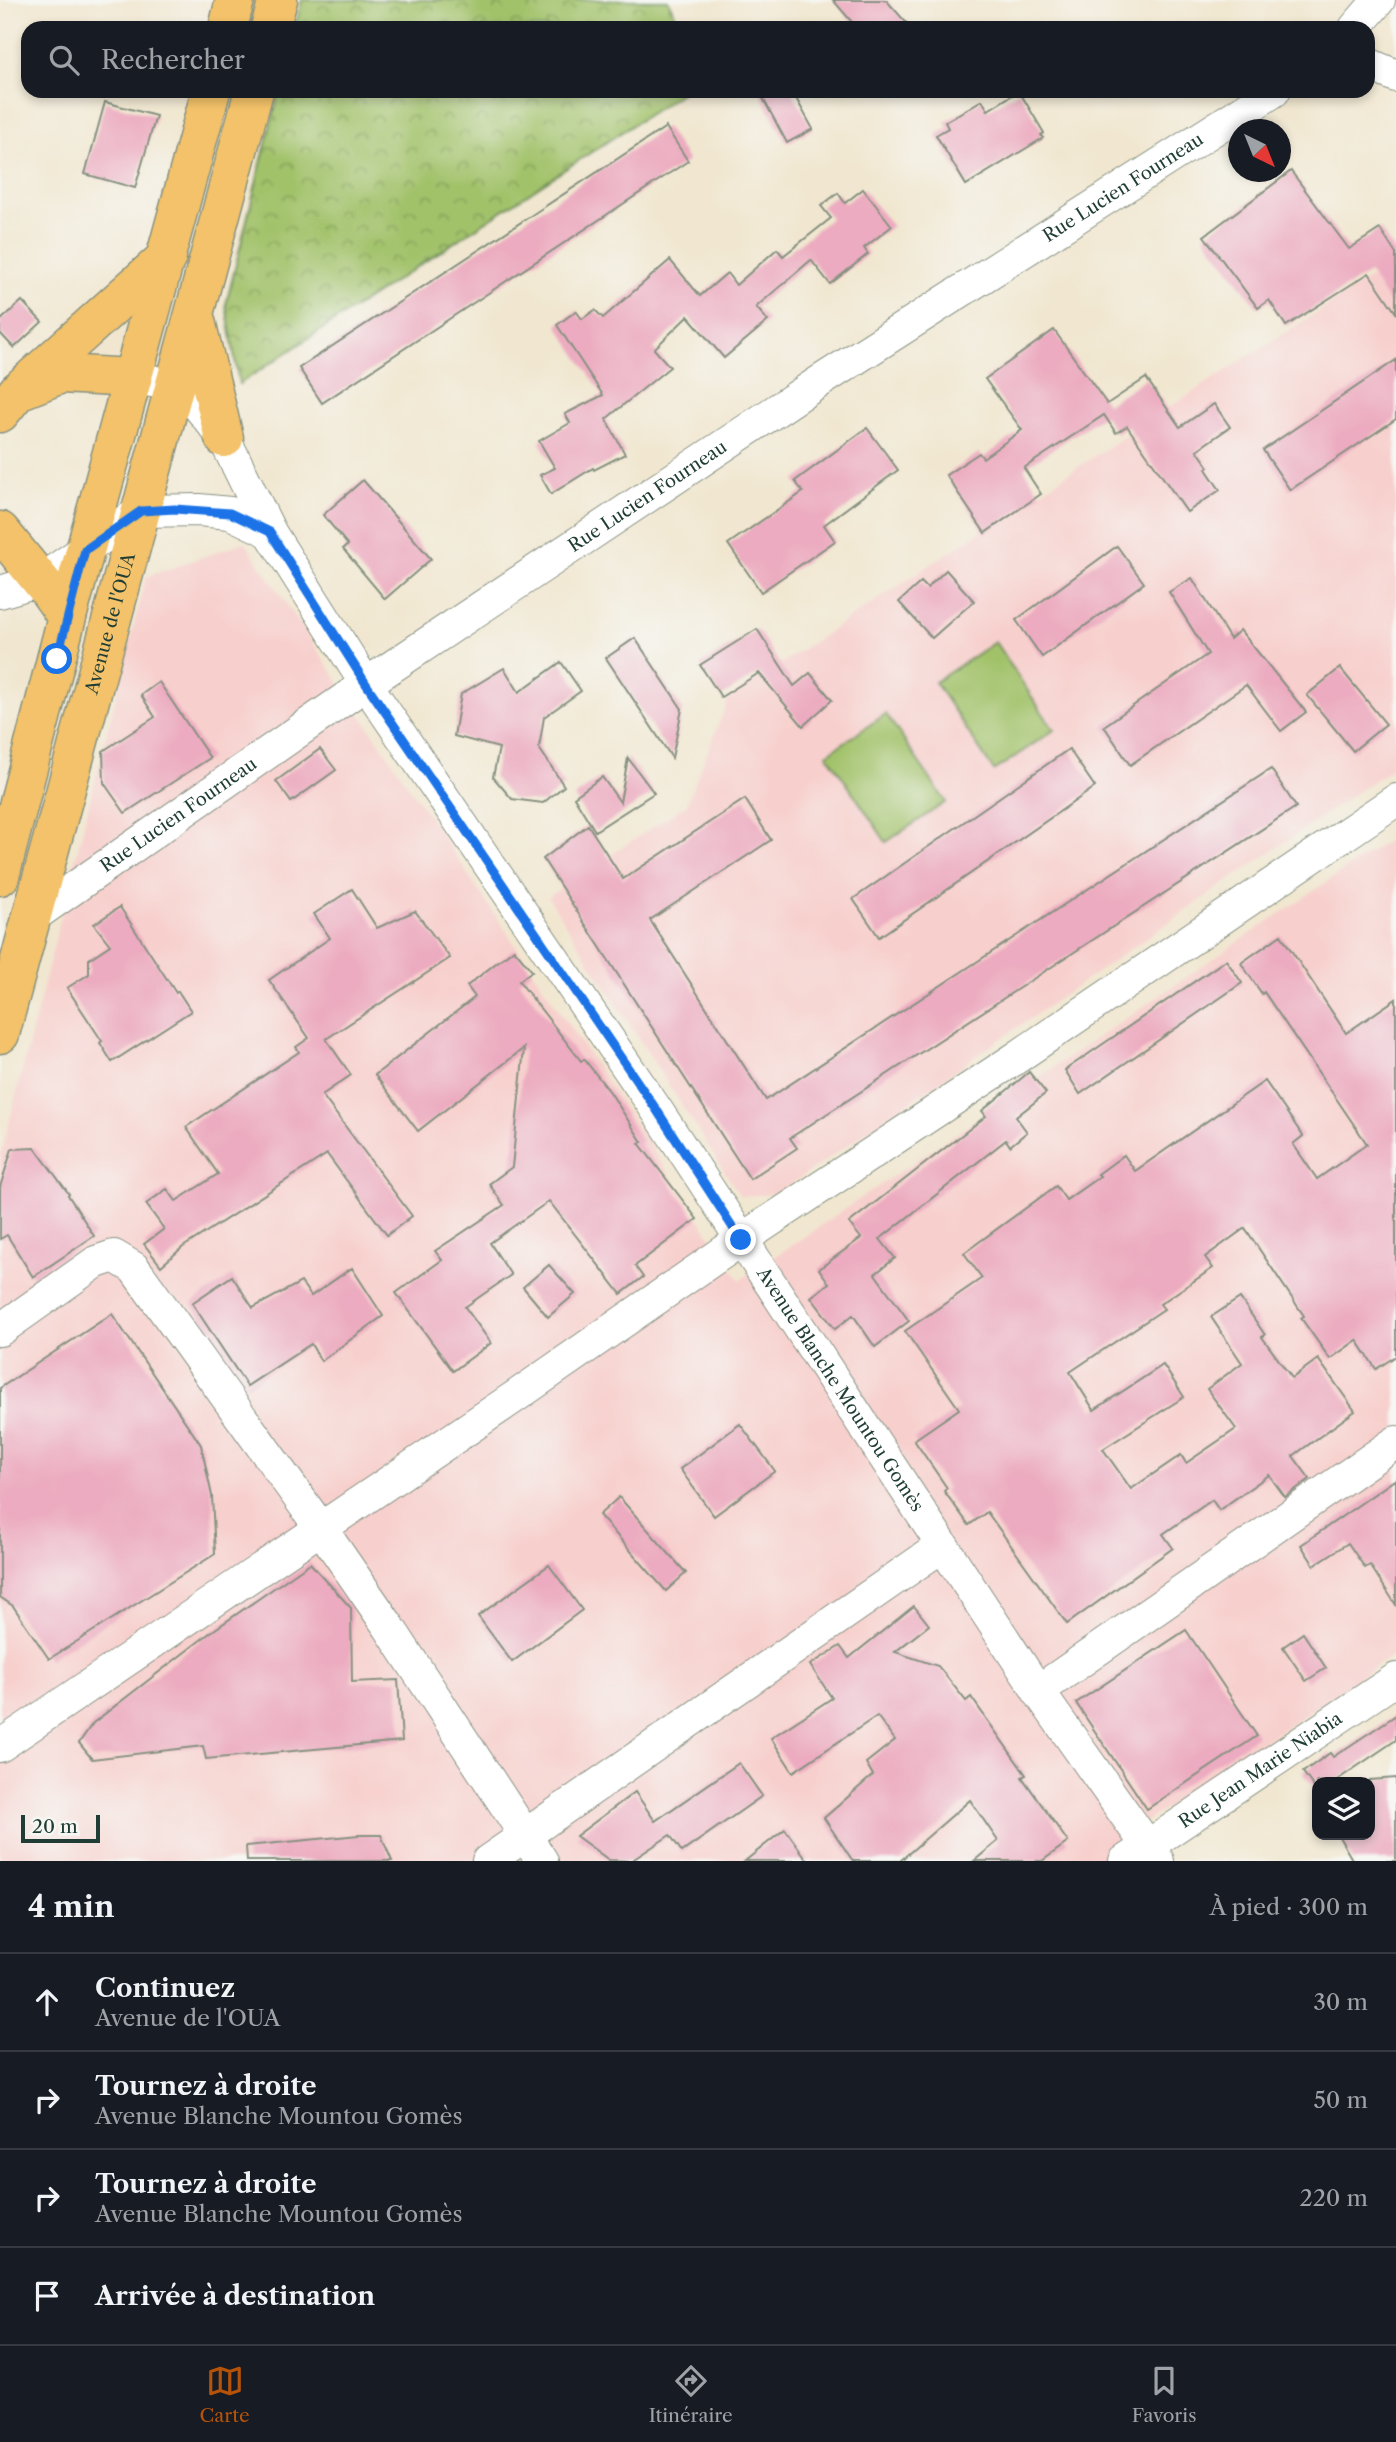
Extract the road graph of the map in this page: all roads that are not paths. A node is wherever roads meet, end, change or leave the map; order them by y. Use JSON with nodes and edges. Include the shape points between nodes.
{"nodes":[{"id":1,"x":235,"y":0,"type":"edge"},
{"id":2,"x":278,"y":0,"type":"edge"},
{"id":3,"x":1379,"y":0,"type":"edge"},
{"id":4,"x":230,"y":21,"type":"edge"},
{"id":5,"x":272,"y":21,"type":"edge"},
{"id":6,"x":1361,"y":21,"type":"edge"},
{"id":7,"x":1375,"y":67,"type":"edge"},
{"id":8,"x":1396,"y":76,"type":"edge"},
{"id":9,"x":209,"y":98,"type":"edge"},
{"id":10,"x":252,"y":98,"type":"edge"},
{"id":11,"x":1263,"y":98,"type":"edge"},
{"id":12,"x":167,"y":257,"type":"junction"},
{"id":13,"x":195,"y":316,"type":"junction"},
{"id":14,"x":132,"y":378,"type":"junction"},
{"id":15,"x":177,"y":384,"type":"junction"},
{"id":16,"x":6,"y":404,"type":"edge"},
{"id":17,"x":224,"y":439,"type":"junction"},
{"id":18,"x":141,"y":511,"type":"junction"},
{"id":19,"x":0,"y":531,"type":"edge"},
{"id":20,"x":270,"y":532,"type":"junction"},
{"id":21,"x":85,"y":550,"type":"junction"},
{"id":22,"x":41,"y":580,"type":"junction"},
{"id":23,"x":0,"y":592,"type":"edge"},
{"id":24,"x":67,"y":617,"type":"junction"},
{"id":25,"x":366,"y":684,"type":"junction"},
{"id":26,"x":1396,"y":800,"type":"edge"},
{"id":27,"x":0,"y":876,"type":"edge"},
{"id":28,"x":31,"y":918,"type":"junction"},
{"id":29,"x":0,"y":1034,"type":"edge"},
{"id":30,"x":741,"y":1240,"type":"junction"},
{"id":31,"x":0,"y":1330,"type":"edge"},
{"id":32,"x":1396,"y":1442,"type":"edge"},
{"id":33,"x":320,"y":1527,"type":"junction"},
{"id":34,"x":942,"y":1546,"type":"junction"},
{"id":35,"x":1396,"y":1679,"type":"edge"},
{"id":36,"x":1038,"y":1691,"type":"junction"},
{"id":37,"x":0,"y":1746,"type":"edge"},
{"id":38,"x":533,"y":1848,"type":"edge"},
{"id":39,"x":1144,"y":1856,"type":"edge"},
{"id":40,"x":488,"y":1861,"type":"edge"}],
"edges":[{"from":1,"to":4,"type":"main road"},
{"from":2,"to":5,"type":"main road"},
{"from":3,"to":6,"type":"street"},
{"from":7,"to":8,"type":"street"},
{"from":9,"to":12,"type":"main road"},
{"from":10,"to":13,"type":"main road","name":"Avenue de l'OUA"},
{"from":11,"to":25,"type":"street","name":"Rue Lucien Fourneau","via":[[819,382]]},
{"from":12,"to":14,"type":"main road"},
{"from":12,"to":16,"type":"main road"},
{"from":13,"to":15,"type":"main road","name":"Avenue de l'OUA"},
{"from":13,"to":17,"type":"main road"},
{"from":14,"to":15,"type":"street"},
{"from":14,"to":16,"type":"main road","via":[[61,374]]},
{"from":14,"to":21,"type":"main road"},
{"from":15,"to":17,"type":"street","name":"Avenue Blanche Mountou Gomès"},
{"from":15,"to":18,"type":"main road","name":"Avenue de l'OUA"},
{"from":17,"to":20,"type":"street","name":"Avenue Blanche Mountou Gomès"},
{"from":18,"to":20,"type":"street","via":[[230,513]]},
{"from":18,"to":21,"type":"street"},
{"from":18,"to":28,"type":"main road","name":"Avenue de l'OUA"},
{"from":19,"to":22,"type":"main road"},
{"from":20,"to":25,"type":"street","name":"Avenue Blanche Mountou Gomès"},
{"from":21,"to":22,"type":"street"},
{"from":21,"to":24,"type":"main road"},
{"from":22,"to":23,"type":"street"},
{"from":22,"to":24,"type":"main road"},
{"from":24,"to":27,"type":"main road"},
{"from":25,"to":28,"type":"street","name":"Rue Lucien Fourneau"},
{"from":25,"to":30,"type":"street","name":"Avenue Blanche Mountou Gomès"},
{"from":26,"to":30,"type":"street"},
{"from":28,"to":29,"type":"main road","name":"Avenue de l'OUA"},
{"from":30,"to":33,"type":"street"},
{"from":30,"to":34,"type":"street","name":"Avenue Blanche Mountou Gomès"},
{"from":31,"to":33,"type":"street","via":[[96,1262],[114,1256],[134,1268]]},
{"from":32,"to":36,"type":"street"},
{"from":33,"to":37,"type":"street"},
{"from":33,"to":38,"type":"street"},
{"from":34,"to":36,"type":"street","name":"Avenue Blanche Mountou Gomès"},
{"from":34,"to":38,"type":"street"},
{"from":35,"to":39,"type":"street","name":"Rue Jean Marie Niabia"},
{"from":36,"to":39,"type":"street","name":"Avenue Blanche Mountou Gomès"},
{"from":38,"to":40,"type":"street"}]}
